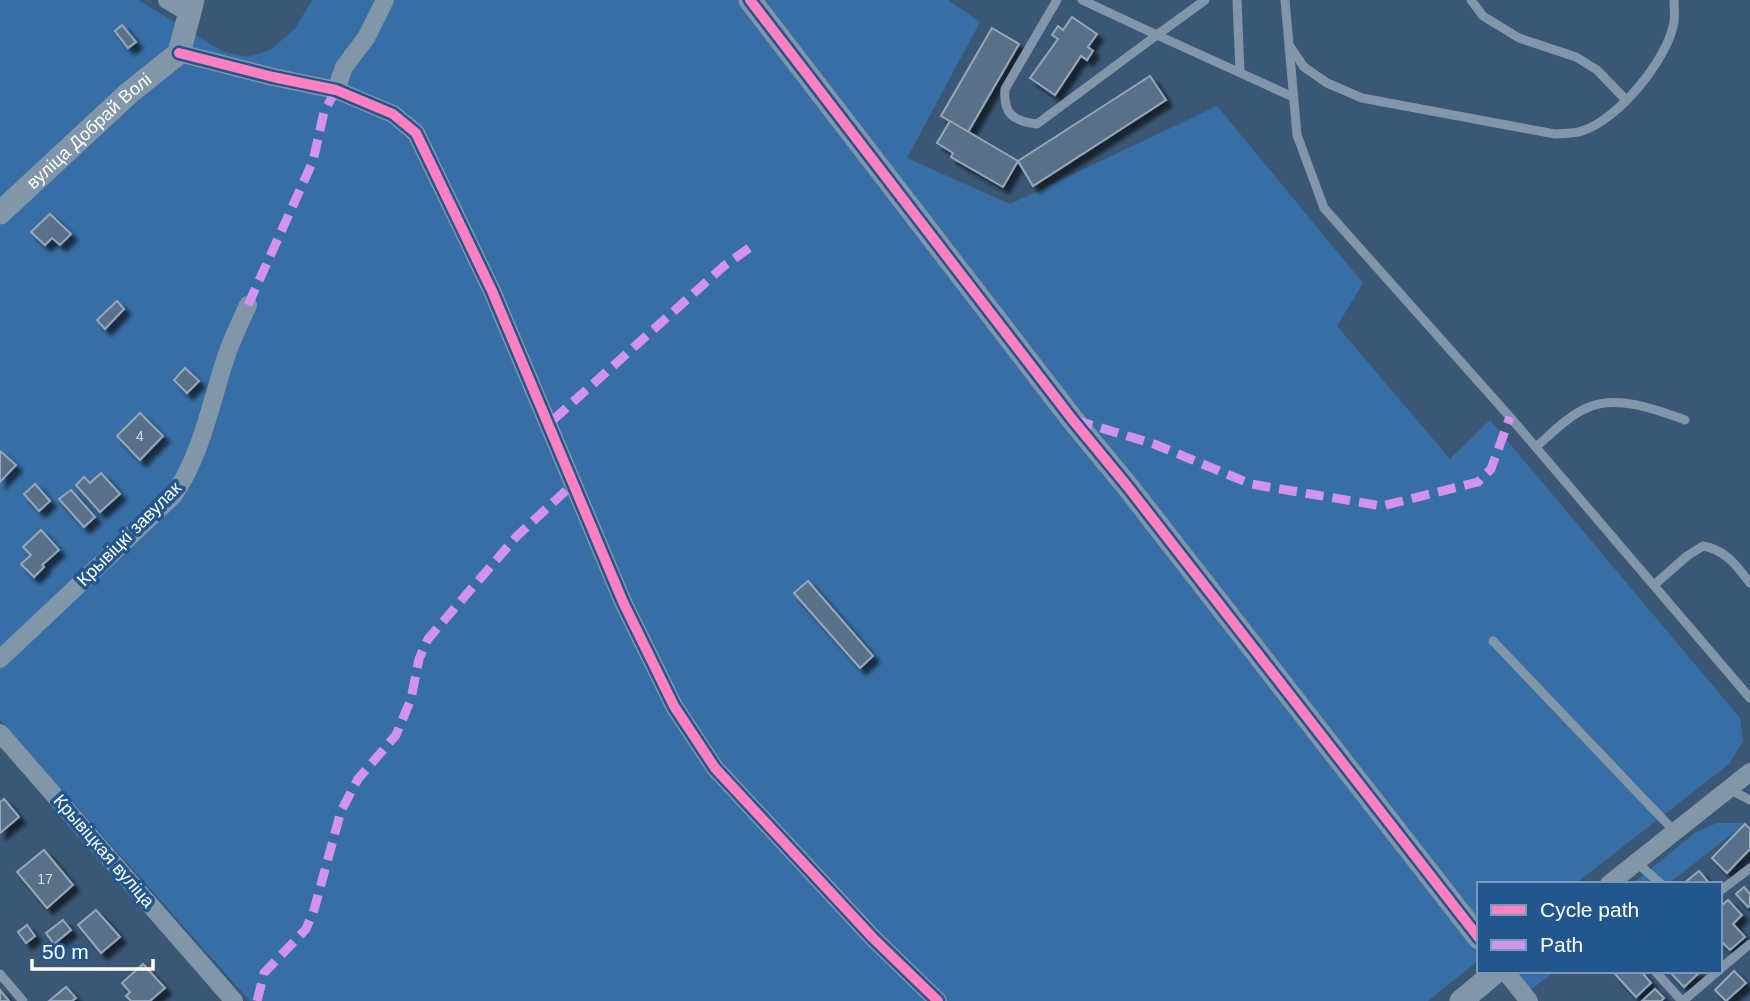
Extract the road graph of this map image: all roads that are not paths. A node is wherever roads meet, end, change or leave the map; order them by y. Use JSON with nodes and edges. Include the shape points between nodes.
{"nodes":[{"id":1,"x":167,"y":0,"type":"edge"},
{"id":2,"x":385,"y":0,"type":"edge"},
{"id":3,"x":750,"y":0,"type":"edge"},
{"id":4,"x":1056,"y":0,"type":"edge"},
{"id":5,"x":1082,"y":0,"type":"edge"},
{"id":6,"x":1205,"y":0,"type":"edge"},
{"id":7,"x":1237,"y":0,"type":"edge"},
{"id":8,"x":1285,"y":0,"type":"edge"},
{"id":9,"x":1471,"y":0,"type":"edge"},
{"id":10,"x":1674,"y":0,"type":"edge"},
{"id":11,"x":191,"y":6,"type":"edge"},
{"id":12,"x":1157,"y":35,"type":"junction"},
{"id":13,"x":1288,"y":43,"type":"junction"},
{"id":14,"x":179,"y":53,"type":"junction"},
{"id":15,"x":1240,"y":72,"type":"junction"},
{"id":16,"x":336,"y":90,"type":"junction"},
{"id":17,"x":1293,"y":97,"type":"junction"},
{"id":18,"x":1626,"y":100,"type":"junction"},
{"id":19,"x":0,"y":213,"type":"edge"},
{"id":20,"x":248,"y":305,"type":"dead end"},
{"id":21,"x":1685,"y":420,"type":"dead end"},
{"id":22,"x":1536,"y":447,"type":"junction"},
{"id":23,"x":1750,"y":583,"type":"edge"},
{"id":24,"x":1654,"y":585,"type":"junction"},
{"id":25,"x":1493,"y":641,"type":"dead end"},
{"id":26,"x":0,"y":659,"type":"edge"},
{"id":27,"x":1750,"y":698,"type":"edge"},
{"id":28,"x":0,"y":733,"type":"edge"},
{"id":29,"x":1750,"y":772,"type":"edge"},
{"id":30,"x":1729,"y":789,"type":"junction"},
{"id":31,"x":1750,"y":800,"type":"edge"},
{"id":32,"x":1675,"y":832,"type":"junction"},
{"id":33,"x":1636,"y":862,"type":"junction"},
{"id":34,"x":1750,"y":868,"type":"edge"},
{"id":35,"x":1611,"y":882,"type":"edge"},
{"id":36,"x":1659,"y":882,"type":"edge"},
{"id":37,"x":1722,"y":889,"type":"edge"},
{"id":38,"x":1477,"y":935,"type":"edge"},
{"id":39,"x":1750,"y":944,"type":"edge"},
{"id":40,"x":1722,"y":967,"type":"edge"},
{"id":41,"x":1495,"y":973,"type":"edge"},
{"id":42,"x":1506,"y":973,"type":"edge"},
{"id":43,"x":1657,"y":973,"type":"edge"},
{"id":44,"x":1715,"y":973,"type":"edge"},
{"id":45,"x":0,"y":974,"type":"edge"},
{"id":46,"x":23,"y":1001,"type":"edge"},
{"id":47,"x":234,"y":1001,"type":"edge"},
{"id":48,"x":938,"y":1001,"type":"edge"},
{"id":49,"x":1461,"y":1001,"type":"edge"},
{"id":50,"x":1529,"y":1001,"type":"edge"},
{"id":51,"x":1682,"y":1001,"type":"edge"}],
"edges":[{"from":1,"to":11,"type":"street"},
{"from":2,"to":16,"type":"street","via":[[366,38],[344,66]]},
{"from":3,"to":38,"type":"street"},
{"from":4,"to":12,"type":"lane","via":[[1004,89],[1010,115],[1024,122],[1037,124]]},
{"from":5,"to":12,"type":"lane"},
{"from":6,"to":12,"type":"lane"},
{"from":7,"to":15,"type":"lane"},
{"from":8,"to":13,"type":"lane"},
{"from":9,"to":18,"type":"lane","via":[[1483,16],[1519,38],[1576,57],[1597,70]]},
{"from":10,"to":18,"type":"lane","via":[[1674,23],[1666,45]]},
{"from":11,"to":14,"type":"street"},
{"from":12,"to":15,"type":"lane"},
{"from":13,"to":17,"type":"lane"},
{"from":13,"to":18,"type":"lane","via":[[1304,67],[1362,98],[1555,134],[1581,131],[1604,120]]},
{"from":14,"to":16,"type":"street"},
{"from":14,"to":19,"type":"street","name":"вуліца Добрай Волі"},
{"from":15,"to":17,"type":"lane"},
{"from":16,"to":48,"type":"street","via":[[393,114],[416,133],[492,291],[623,603],[674,706],[715,768]]},
{"from":17,"to":22,"type":"lane","via":[[1297,135],[1324,208]]},
{"from":20,"to":26,"type":"street","name":"Крывіцкі завулак","via":[[226,356],[193,461],[179,488]]},
{"from":21,"to":22,"type":"lane","via":[[1634,405],[1590,406]]},
{"from":22,"to":24,"type":"lane"},
{"from":23,"to":24,"type":"lane","via":[[1718,548],[1703,546]]},
{"from":24,"to":27,"type":"lane"},
{"from":25,"to":32,"type":"lane"},
{"from":28,"to":47,"type":"street","name":"Крывіцкая вуліца"},
{"from":29,"to":30,"type":"street"},
{"from":30,"to":31,"type":"lane"},
{"from":30,"to":32,"type":"street"},
{"from":32,"to":33,"type":"street"},
{"from":33,"to":35,"type":"street"},
{"from":33,"to":36,"type":"lane"},
{"from":34,"to":37,"type":"lane"},
{"from":39,"to":40,"type":"lane"},
{"from":41,"to":49,"type":"street"},
{"from":42,"to":50,"type":"street"},
{"from":43,"to":51,"type":"lane"},
{"from":44,"to":51,"type":"lane"},
{"from":45,"to":46,"type":"lane"}]}
